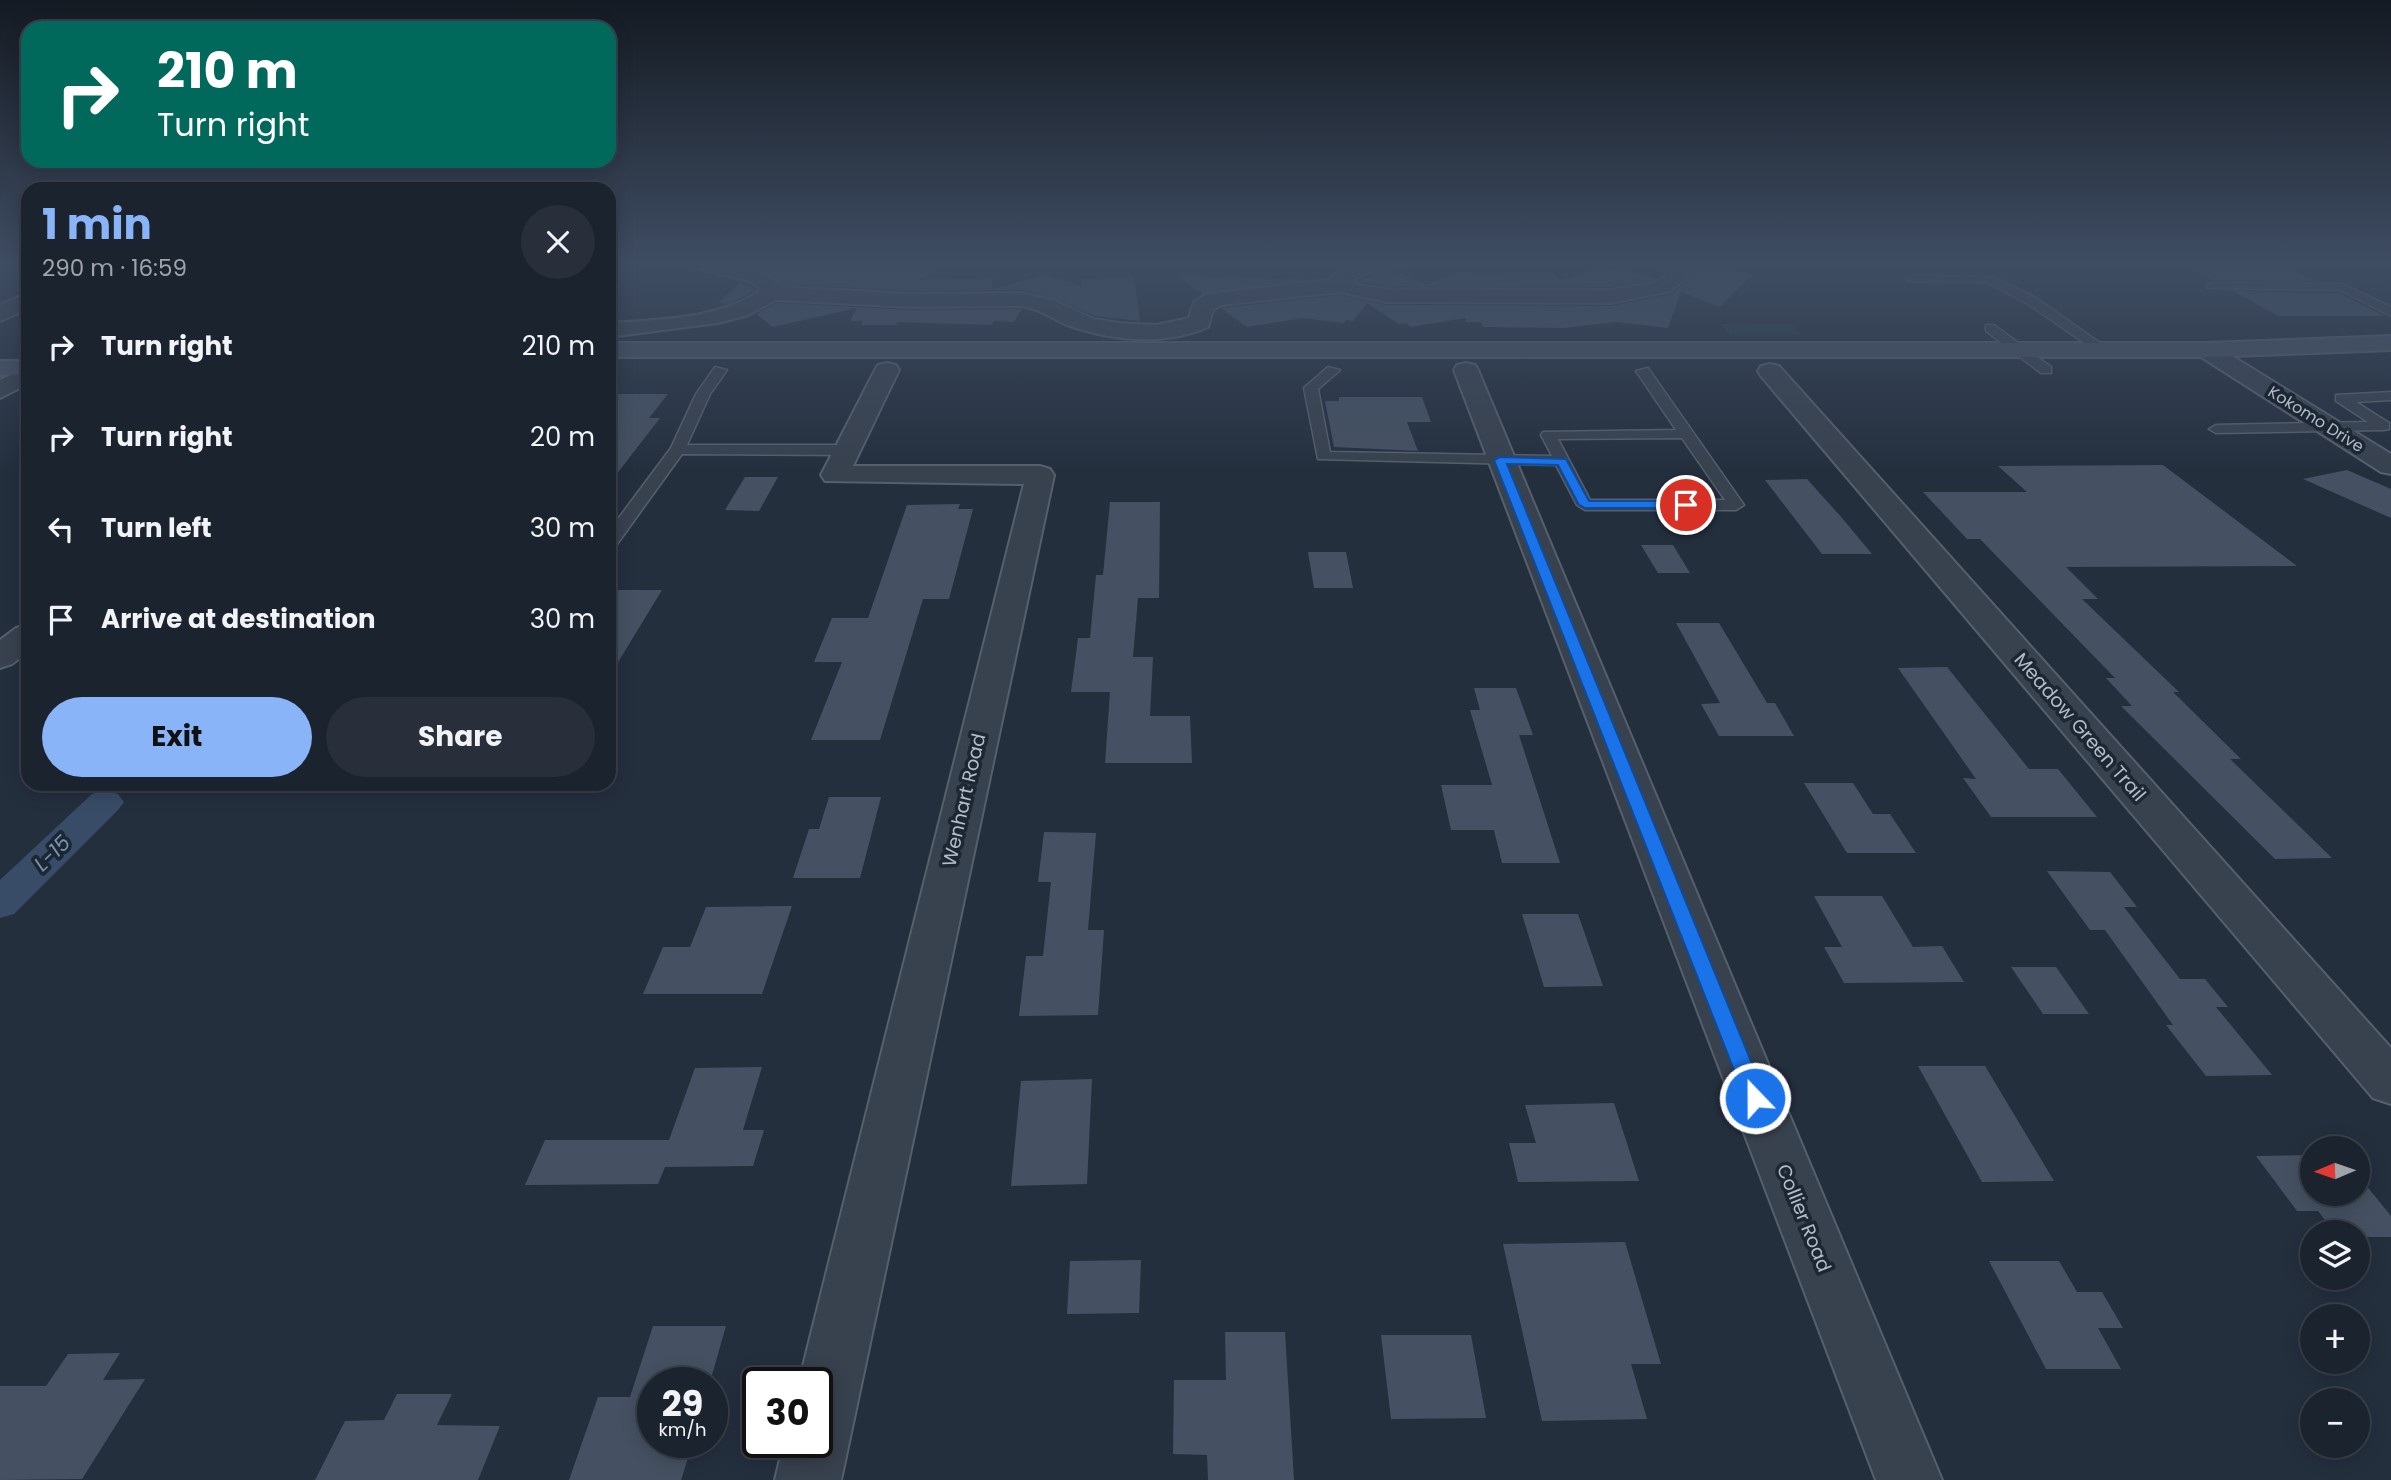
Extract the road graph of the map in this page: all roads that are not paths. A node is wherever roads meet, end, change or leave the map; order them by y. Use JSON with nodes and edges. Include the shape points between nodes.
{"nodes":[{"id":1,"x":1995,"y":332,"type":"edge"},
{"id":2,"x":2078,"y":332,"type":"edge"},
{"id":3,"x":2391,"y":343,"type":"edge"},
{"id":4,"x":0,"y":349,"type":"edge"},
{"id":5,"x":21,"y":349,"type":"edge"},
{"id":6,"x":616,"y":350,"type":"edge"},
{"id":7,"x":2104,"y":350,"type":"junction"},
{"id":8,"x":2206,"y":350,"type":"junction"},
{"id":9,"x":2020,"y":351,"type":"junction"},
{"id":10,"x":882,"y":360,"type":"junction"},
{"id":11,"x":2391,"y":365,"type":"edge"},
{"id":12,"x":0,"y":368,"type":"edge"},
{"id":13,"x":21,"y":368,"type":"edge"},
{"id":14,"x":616,"y":369,"type":"edge"},
{"id":15,"x":616,"y":370,"type":"edge"},
{"id":16,"x":720,"y":370,"type":"junction"},
{"id":17,"x":1334,"y":370,"type":"junction"},
{"id":18,"x":1466,"y":370,"type":"junction"},
{"id":19,"x":1643,"y":370,"type":"junction"},
{"id":20,"x":2046,"y":370,"type":"junction"},
{"id":21,"x":2237,"y":370,"type":"junction"},
{"id":22,"x":1770,"y":371,"type":"junction"},
{"id":23,"x":21,"y":378,"type":"edge"},
{"id":24,"x":0,"y":390,"type":"edge"},
{"id":25,"x":2391,"y":396,"type":"edge"},
{"id":26,"x":2329,"y":427,"type":"junction"},
{"id":27,"x":2216,"y":429,"type":"dead end"},
{"id":28,"x":1687,"y":434,"type":"junction"},
{"id":29,"x":678,"y":449,"type":"junction"},
{"id":30,"x":848,"y":450,"type":"junction"},
{"id":31,"x":1500,"y":460,"type":"junction"},
{"id":32,"x":1562,"y":461,"type":"junction"},
{"id":33,"x":2387,"y":461,"type":"edge"},
{"id":34,"x":616,"y":533,"type":"edge"},
{"id":35,"x":21,"y":640,"type":"edge"},
{"id":36,"x":0,"y":657,"type":"edge"},
{"id":37,"x":2391,"y":1083,"type":"edge"},
{"id":38,"x":833,"y":1372,"type":"edge"},
{"id":39,"x":813,"y":1458,"type":"edge"},
{"id":40,"x":808,"y":1480,"type":"edge"},
{"id":41,"x":1909,"y":1480,"type":"edge"}],
"edges":[{"from":1,"to":9,"type":"lane"},
{"from":2,"to":7,"type":"lane"},
{"from":3,"to":8,"type":"main road"},
{"from":4,"to":5,"type":"main road"},
{"from":6,"to":10,"type":"main road"},
{"from":7,"to":8,"type":"main road"},
{"from":7,"to":9,"type":"main road"},
{"from":8,"to":21,"type":"street","name":"Kokomo Drive"},
{"from":9,"to":10,"type":"main road","via":[[1198,351],[1159,359]]},
{"from":9,"to":20,"type":"lane"},
{"from":10,"to":14,"type":"main road","via":[[654,362]]},
{"from":10,"to":16,"type":"main road"},
{"from":10,"to":17,"type":"main road"},
{"from":10,"to":30,"type":"street","name":"Wenhart Road"},
{"from":11,"to":21,"type":"main road"},
{"from":12,"to":13,"type":"main road"},
{"from":15,"to":16,"type":"main road"},
{"from":16,"to":29,"type":"lane","via":[[703,394]]},
{"from":17,"to":18,"type":"main road"},
{"from":17,"to":31,"type":"lane","via":[[1311,388],[1323,456]]},
{"from":18,"to":19,"type":"main road"},
{"from":18,"to":31,"type":"street","name":"Collier Road"},
{"from":19,"to":22,"type":"main road"},
{"from":19,"to":28,"type":"lane"},
{"from":20,"to":21,"type":"main road"},
{"from":20,"to":22,"type":"main road"},
{"from":21,"to":26,"type":"street","name":"Kokomo Drive"},
{"from":22,"to":37,"type":"street","name":"Meadow Green Trail"},
{"from":23,"to":24,"type":"street"},
{"from":25,"to":26,"type":"lane","via":[[2341,398],[2384,426]]},
{"from":26,"to":27,"type":"lane"},
{"from":26,"to":33,"type":"street","name":"Kokomo Drive"},
{"from":28,"to":32,"type":"lane","via":[[1548,435]]},
{"from":28,"to":32,"type":"lane","via":[[1736,505],[1585,505]]},
{"from":29,"to":30,"type":"lane"},
{"from":29,"to":34,"type":"lane"},
{"from":30,"to":38,"type":"street","name":"Wenhart Road","via":[[835,475],[1040,475]]},
{"from":31,"to":32,"type":"lane"},
{"from":31,"to":41,"type":"street","name":"Collier Road"},
{"from":35,"to":36,"type":"street"},
{"from":39,"to":40,"type":"street","name":"Wenhart Road"}]}
